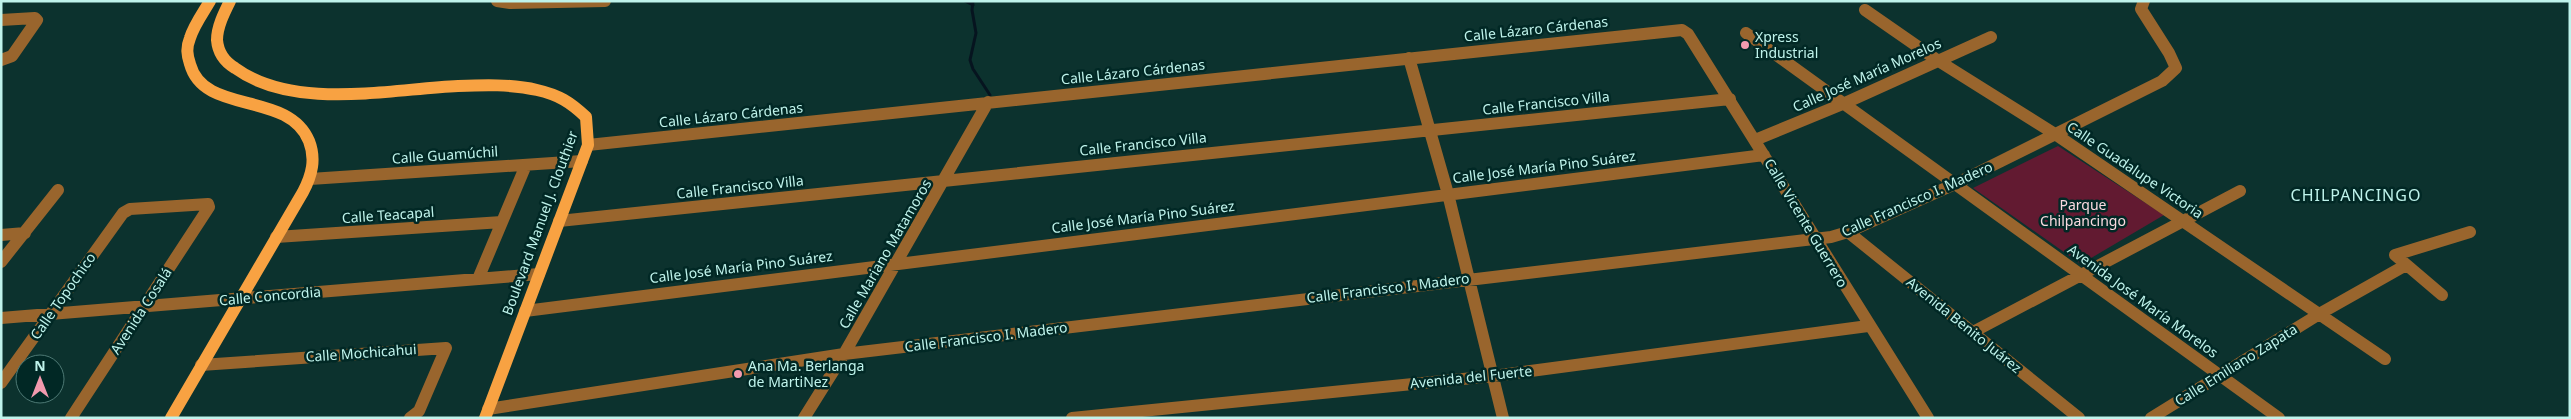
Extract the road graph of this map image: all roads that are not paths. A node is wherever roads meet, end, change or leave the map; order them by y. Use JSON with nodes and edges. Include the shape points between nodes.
{"nodes":[{"id":1,"x":210,"y":1,"type":"edge"},
{"id":2,"x":230,"y":1,"type":"edge"},
{"id":3,"x":497,"y":1,"type":"edge"},
{"id":4,"x":604,"y":1,"type":"edge"},
{"id":5,"x":2144,"y":1,"type":"edge"},
{"id":6,"x":554,"y":2,"type":"edge"},
{"id":7,"x":1865,"y":10,"type":"dead end"},
{"id":8,"x":1,"y":20,"type":"edge"},
{"id":9,"x":1682,"y":30,"type":"joint"},
{"id":10,"x":1746,"y":33,"type":"dead end"},
{"id":11,"x":1991,"y":37,"type":"dead end"},
{"id":12,"x":1409,"y":58,"type":"junction"},
{"id":13,"x":5,"y":59,"type":"edge"},
{"id":14,"x":1937,"y":60,"type":"junction"},
{"id":15,"x":1730,"y":99,"type":"junction"},
{"id":16,"x":988,"y":102,"type":"junction"},
{"id":17,"x":1845,"y":103,"type":"junction"},
{"id":18,"x":1430,"y":129,"type":"junction"},
{"id":19,"x":2055,"y":134,"type":"junction"},
{"id":20,"x":1755,"y":140,"type":"junction"},
{"id":21,"x":588,"y":145,"type":"junction"},
{"id":22,"x":1764,"y":155,"type":"junction"},
{"id":23,"x":582,"y":161,"type":"junction"},
{"id":24,"x":526,"y":165,"type":"junction"},
{"id":25,"x":310,"y":179,"type":"junction"},
{"id":26,"x":945,"y":180,"type":"junction"},
{"id":27,"x":1955,"y":184,"type":"junction"},
{"id":28,"x":58,"y":190,"type":"dead end"},
{"id":29,"x":2240,"y":191,"type":"dead end"},
{"id":30,"x":1448,"y":194,"type":"junction"},
{"id":31,"x":126,"y":210,"type":"joint"},
{"id":32,"x":2182,"y":220,"type":"junction"},
{"id":33,"x":559,"y":221,"type":"junction"},
{"id":34,"x":502,"y":222,"type":"junction"},
{"id":35,"x":1848,"y":232,"type":"junction"},
{"id":36,"x":2470,"y":232,"type":"dead end"},
{"id":37,"x":25,"y":233,"type":"junction"},
{"id":38,"x":1,"y":234,"type":"edge"},
{"id":39,"x":276,"y":238,"type":"junction"},
{"id":40,"x":1816,"y":240,"type":"junction"},
{"id":41,"x":1,"y":262,"type":"edge"},
{"id":42,"x":897,"y":262,"type":"junction"},
{"id":43,"x":2406,"y":265,"type":"junction"},
{"id":44,"x":539,"y":274,"type":"junction"},
{"id":45,"x":2078,"y":274,"type":"junction"},
{"id":46,"x":1468,"y":278,"type":"junction"},
{"id":47,"x":478,"y":279,"type":"junction"},
{"id":48,"x":2442,"y":295,"type":"dead end"},
{"id":49,"x":240,"y":299,"type":"junction"},
{"id":50,"x":144,"y":306,"type":"junction"},
{"id":51,"x":525,"y":311,"type":"junction"},
{"id":52,"x":2321,"y":313,"type":"junction"},
{"id":53,"x":50,"y":314,"type":"junction"},
{"id":54,"x":1,"y":318,"type":"edge"},
{"id":55,"x":1868,"y":326,"type":"junction"},
{"id":56,"x":1973,"y":332,"type":"junction"},
{"id":57,"x":844,"y":354,"type":"junction"},
{"id":58,"x":2385,"y":359,"type":"dead end"},
{"id":59,"x":202,"y":365,"type":"junction"},
{"id":60,"x":2220,"y":375,"type":"junction"},
{"id":61,"x":1493,"y":376,"type":"junction"},
{"id":62,"x":1,"y":383,"type":"edge"},
{"id":63,"x":486,"y":413,"type":"edge"},
{"id":64,"x":413,"y":417,"type":"edge"},
{"id":65,"x":71,"y":418,"type":"edge"},
{"id":66,"x":171,"y":418,"type":"edge"},
{"id":67,"x":804,"y":418,"type":"edge"},
{"id":68,"x":1072,"y":418,"type":"edge"},
{"id":69,"x":1503,"y":418,"type":"edge"},
{"id":70,"x":1928,"y":418,"type":"edge"},
{"id":71,"x":2079,"y":418,"type":"edge"},
{"id":72,"x":2151,"y":418,"type":"edge"},
{"id":73,"x":2279,"y":418,"type":"edge"}],
"edges":[{"from":1,"to":25,"type":"main road","via":[[188,44],[191,74],[210,90],[233,100],[280,112],[301,126],[312,146],[314,163]]},
{"from":2,"to":21,"type":"main road","name":"Boulevard Manuel J. Clouthier","via":[[218,26],[216,41],[229,66],[252,80],[296,91],[333,93],[487,84],[536,90],[574,104],[582,112],[591,132]]},
{"from":3,"to":6,"type":"street"},
{"from":4,"to":6,"type":"street"},
{"from":5,"to":19,"type":"street","name":"Calle Francisco I. Madero","via":[[2141,9],[2149,26],[2176,68],[2162,81]]},
{"from":7,"to":14,"type":"street","name":"Calle Guadalupe Victoria"},
{"from":8,"to":13,"type":"street","via":[[36,19]]},
{"from":9,"to":12,"type":"street","name":"Calle Lázaro Cárdenas"},
{"from":9,"to":15,"type":"street","name":"Calle Vicente Guerrero","via":[[1688,34]]},
{"from":10,"to":17,"type":"street","name":"Avenida José María Morelos"},
{"from":11,"to":14,"type":"street","name":"Calle José María Morelos"},
{"from":12,"to":16,"type":"street","name":"Calle Lázaro Cárdenas"},
{"from":12,"to":18,"type":"street"},
{"from":14,"to":17,"type":"street","name":"Calle José María Morelos"},
{"from":14,"to":19,"type":"street","name":"Calle Guadalupe Victoria"},
{"from":15,"to":18,"type":"street","name":"Calle Francisco Villa"},
{"from":15,"to":20,"type":"street","name":"Calle Vicente Guerrero"},
{"from":16,"to":21,"type":"street","name":"Calle Lázaro Cárdenas"},
{"from":16,"to":26,"type":"street","name":"Calle Mariano Matamoros"},
{"from":17,"to":20,"type":"street","name":"Calle José María Morelos"},
{"from":17,"to":27,"type":"street","name":"Avenida José María Morelos"},
{"from":18,"to":26,"type":"street","name":"Calle Francisco Villa"},
{"from":18,"to":30,"type":"street"},
{"from":19,"to":27,"type":"street","name":"Calle Francisco I. Madero"},
{"from":19,"to":32,"type":"street","name":"Calle Guadalupe Victoria"},
{"from":20,"to":22,"type":"street","name":"Calle Vicente Guerrero"},
{"from":21,"to":23,"type":"main road","name":"Boulevard Manuel J. Clouthier"},
{"from":22,"to":30,"type":"street","name":"Calle José María Pino Suárez"},
{"from":22,"to":40,"type":"street","name":"Calle Vicente Guerrero"},
{"from":23,"to":24,"type":"street","name":"Calle Guamúchil"},
{"from":23,"to":33,"type":"main road","name":"Boulevard Manuel J. Clouthier"},
{"from":24,"to":25,"type":"street","name":"Calle Guamúchil"},
{"from":24,"to":34,"type":"street"},
{"from":25,"to":39,"type":"main road"},
{"from":26,"to":33,"type":"street","name":"Calle Francisco Villa"},
{"from":26,"to":42,"type":"street","name":"Calle Mariano Matamoros"},
{"from":27,"to":35,"type":"street","name":"Calle Francisco I. Madero"},
{"from":27,"to":45,"type":"street","name":"Avenida José María Morelos"},
{"from":28,"to":37,"type":"street"},
{"from":29,"to":32,"type":"street"},
{"from":30,"to":42,"type":"street","name":"Calle José María Pino Suárez"},
{"from":30,"to":46,"type":"street"},
{"from":31,"to":50,"type":"street","name":"Avenida Cosalá","via":[[208,204],[209,207]]},
{"from":31,"to":53,"type":"street","name":"Calle Topochico"},
{"from":32,"to":45,"type":"street"},
{"from":32,"to":52,"type":"street","name":"Calle Guadalupe Victoria"},
{"from":33,"to":44,"type":"main road","name":"Boulevard Manuel J. Clouthier"},
{"from":34,"to":39,"type":"street","name":"Calle Teacapal"},
{"from":34,"to":47,"type":"street"},
{"from":35,"to":40,"type":"street","name":"Calle Francisco I. Madero"},
{"from":35,"to":56,"type":"street","name":"Avenida Benito Juárez"},
{"from":36,"to":43,"type":"street","via":[[2395,255]]},
{"from":37,"to":38,"type":"street"},
{"from":37,"to":41,"type":"street"},
{"from":39,"to":49,"type":"main road"},
{"from":40,"to":46,"type":"street","name":"Calle Francisco I. Madero"},
{"from":40,"to":55,"type":"street","name":"Calle Vicente Guerrero"},
{"from":42,"to":51,"type":"street","name":"Calle José María Pino Suárez"},
{"from":42,"to":57,"type":"street","name":"Calle Mariano Matamoros"},
{"from":43,"to":48,"type":"street"},
{"from":43,"to":52,"type":"street","name":"Calle Emiliano Zapata"},
{"from":44,"to":47,"type":"street","name":"Calle Concordia"},
{"from":44,"to":51,"type":"main road","name":"Boulevard Manuel J. Clouthier"},
{"from":45,"to":56,"type":"street"},
{"from":45,"to":60,"type":"street","name":"Avenida José María Morelos"},
{"from":46,"to":57,"type":"street","name":"Calle Francisco I. Madero"},
{"from":46,"to":61,"type":"street"},
{"from":47,"to":49,"type":"street","name":"Calle Concordia"},
{"from":49,"to":50,"type":"street","name":"Calle Concordia"},
{"from":49,"to":59,"type":"main road"},
{"from":50,"to":53,"type":"street","name":"Calle Concordia"},
{"from":50,"to":65,"type":"street","name":"Avenida Cosalá"},
{"from":51,"to":63,"type":"main road","name":"Boulevard Manuel J. Clouthier"},
{"from":52,"to":58,"type":"street","name":"Calle Guadalupe Victoria"},
{"from":52,"to":60,"type":"street","name":"Calle Emiliano Zapata"},
{"from":53,"to":54,"type":"street","name":"Calle Concordia"},
{"from":53,"to":62,"type":"street","name":"Calle Topochico"},
{"from":55,"to":61,"type":"street","name":"Avenida del Fuerte"},
{"from":55,"to":70,"type":"street","name":"Calle Vicente Guerrero"},
{"from":56,"to":71,"type":"street","name":"Avenida Benito Juárez"},
{"from":57,"to":63,"type":"street","name":"Calle Francisco I. Madero"},
{"from":57,"to":67,"type":"street","name":"Calle Mariano Matamoros"},
{"from":59,"to":64,"type":"street","name":"Calle Mochicahui","via":[[446,348]]},
{"from":59,"to":66,"type":"main road"},
{"from":60,"to":72,"type":"street","name":"Calle Emiliano Zapata"},
{"from":60,"to":73,"type":"street","name":"Avenida José María Morelos"},
{"from":61,"to":68,"type":"street","name":"Avenida del Fuerte"},
{"from":61,"to":69,"type":"street"}]}
